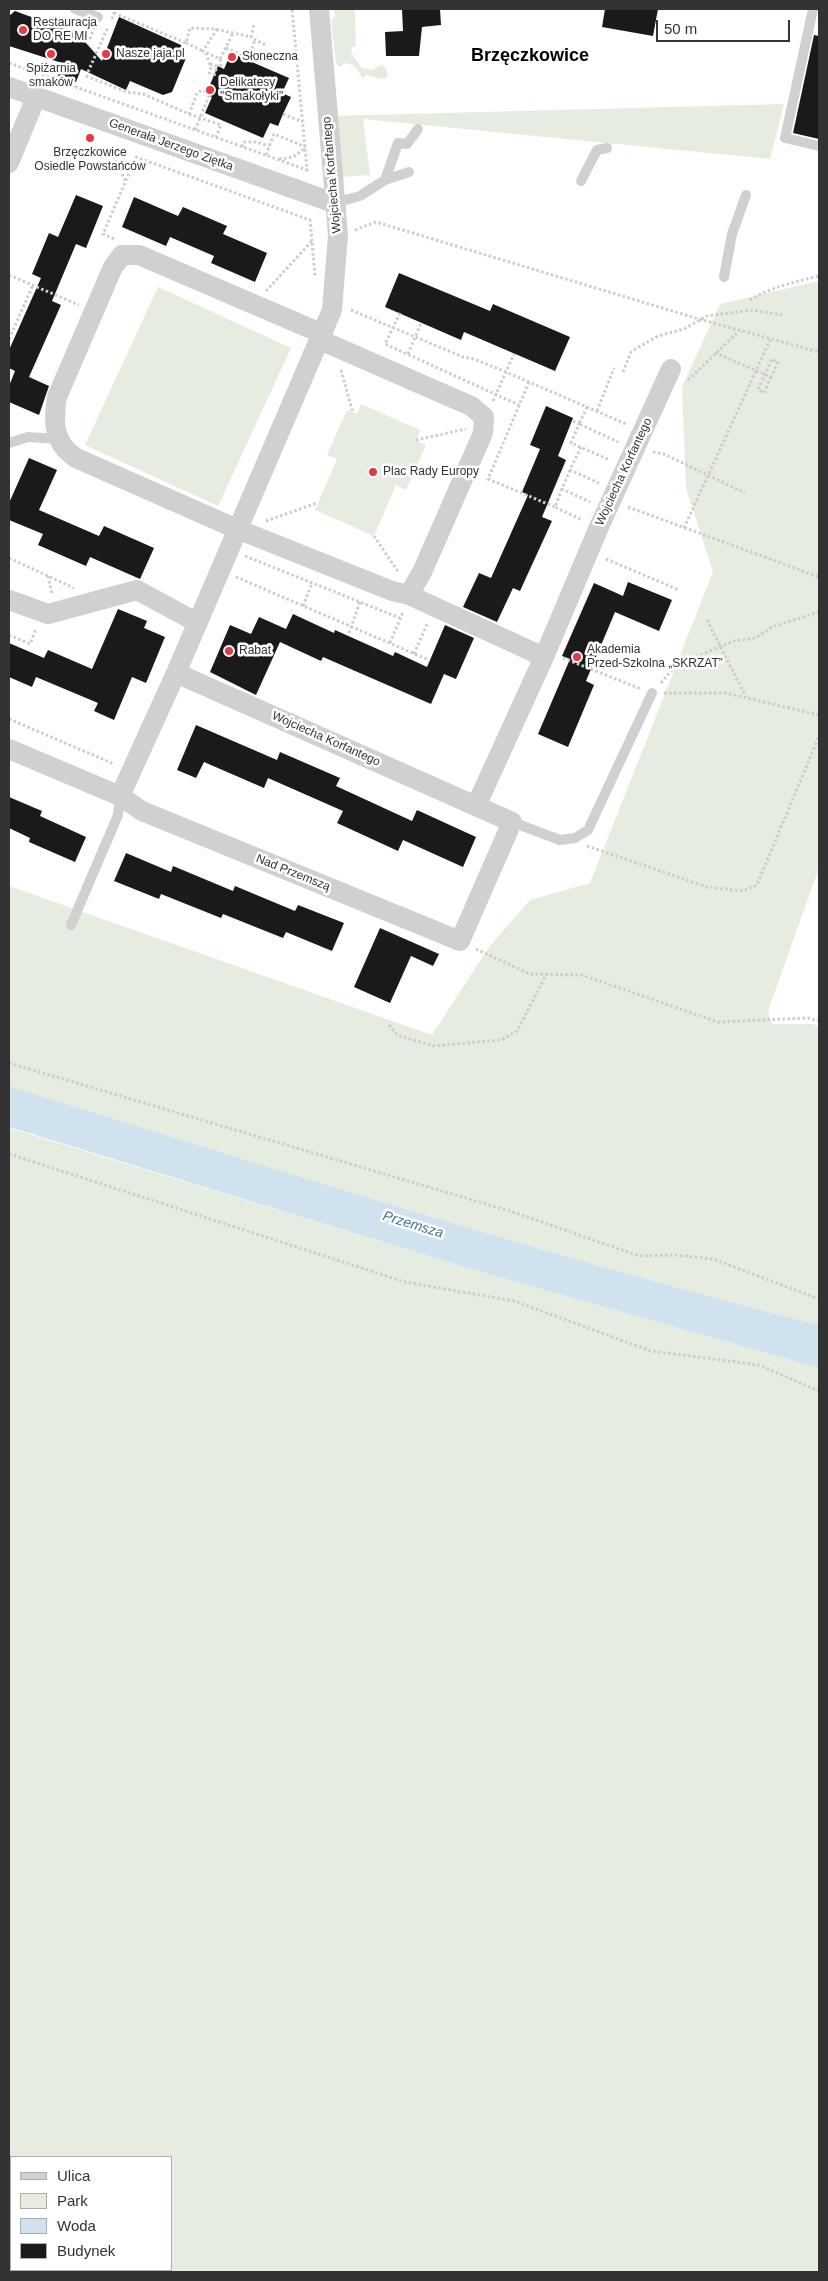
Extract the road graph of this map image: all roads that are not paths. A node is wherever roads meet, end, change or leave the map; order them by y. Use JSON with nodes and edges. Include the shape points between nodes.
{"nodes":[{"id":1,"x":75,"y":9,"type":"edge"},
{"id":2,"x":319,"y":9,"type":"edge"},
{"id":3,"x":813,"y":9,"type":"edge"},
{"id":4,"x":98,"y":17,"type":"dead end"},
{"id":5,"x":9,"y":87,"type":"edge"},
{"id":6,"x":36,"y":97,"type":"junction"},
{"id":7,"x":418,"y":129,"type":"dead end"},
{"id":8,"x":819,"y":146,"type":"edge"},
{"id":9,"x":607,"y":148,"type":"dead end"},
{"id":10,"x":9,"y":163,"type":"edge"},
{"id":11,"x":410,"y":172,"type":"dead end"},
{"id":12,"x":385,"y":180,"type":"junction"},
{"id":13,"x":581,"y":181,"type":"dead end"},
{"id":14,"x":746,"y":195,"type":"dead end"},
{"id":15,"x":334,"y":203,"type":"junction"},
{"id":16,"x":724,"y":277,"type":"dead end"},
{"id":17,"x":326,"y":340,"type":"junction"},
{"id":18,"x":671,"y":369,"type":"dead end"},
{"id":19,"x":57,"y":439,"type":"junction"},
{"id":20,"x":9,"y":443,"type":"edge"},
{"id":21,"x":237,"y":529,"type":"junction"},
{"id":22,"x":411,"y":594,"type":"junction"},
{"id":23,"x":9,"y":600,"type":"edge"},
{"id":24,"x":196,"y":622,"type":"junction"},
{"id":25,"x":545,"y":654,"type":"junction"},
{"id":26,"x":176,"y":672,"type":"junction"},
{"id":27,"x":652,"y":693,"type":"road end"},
{"id":28,"x":9,"y":749,"type":"edge"},
{"id":29,"x":120,"y":796,"type":"junction"},
{"id":30,"x":476,"y":806,"type":"junction"},
{"id":31,"x":512,"y":822,"type":"junction"},
{"id":32,"x":71,"y":925,"type":"dead end"}],
"edges":[{"from":1,"to":4,"type":"lane"},
{"from":2,"to":15,"type":"street","name":"Wojciecha Korfantego"},
{"from":3,"to":8,"type":"lane","via":[[784,138]]},
{"from":5,"to":6,"type":"street","name":"Generała Jerzego Ziętka"},
{"from":6,"to":10,"type":"street"},
{"from":6,"to":15,"type":"street","name":"Generała Jerzego Ziętka"},
{"from":7,"to":12,"type":"lane","via":[[407,144],[398,143]]},
{"from":9,"to":13,"type":"lane","via":[[597,150]]},
{"from":11,"to":12,"type":"lane"},
{"from":12,"to":15,"type":"lane","via":[[360,196]]},
{"from":14,"to":16,"type":"lane","via":[[732,234]]},
{"from":15,"to":17,"type":"street","name":"Wojciecha Korfantego","via":[[338,235],[332,310]]},
{"from":17,"to":19,"type":"street","via":[[139,255],[122,255],[113,267],[57,397],[54,416]]},
{"from":17,"to":21,"type":"street","name":"Wojciecha Korfantego"},
{"from":17,"to":22,"type":"street","via":[[471,406],[484,418],[483,433]]},
{"from":18,"to":25,"type":"street","name":"Wojciecha Korfantego"},
{"from":19,"to":20,"type":"lane","via":[[28,437]]},
{"from":19,"to":21,"type":"street","via":[[76,458]]},
{"from":21,"to":22,"type":"street","via":[[392,591]]},
{"from":21,"to":24,"type":"street","name":"Wojciecha Korfantego"},
{"from":22,"to":25,"type":"street"},
{"from":23,"to":24,"type":"street","via":[[48,604],[48,614],[138,590]]},
{"from":24,"to":26,"type":"street","name":"Wojciecha Korfantego"},
{"from":25,"to":30,"type":"street","name":"Wojciecha Korfantego"},
{"from":26,"to":29,"type":"street","name":"Wojciecha Korfantego"},
{"from":26,"to":30,"type":"street","name":"Wojciecha Korfantego"},
{"from":27,"to":31,"type":"lane","via":[[588,830],[575,838],[560,840]]},
{"from":28,"to":29,"type":"street","name":"Nad Przemszą"},
{"from":29,"to":31,"type":"street","name":"Nad Przemszą","via":[[142,811],[460,941]]},
{"from":29,"to":32,"type":"lane","via":[[118,815]]},
{"from":30,"to":31,"type":"street","name":"Wojciecha Korfantego"}]}
